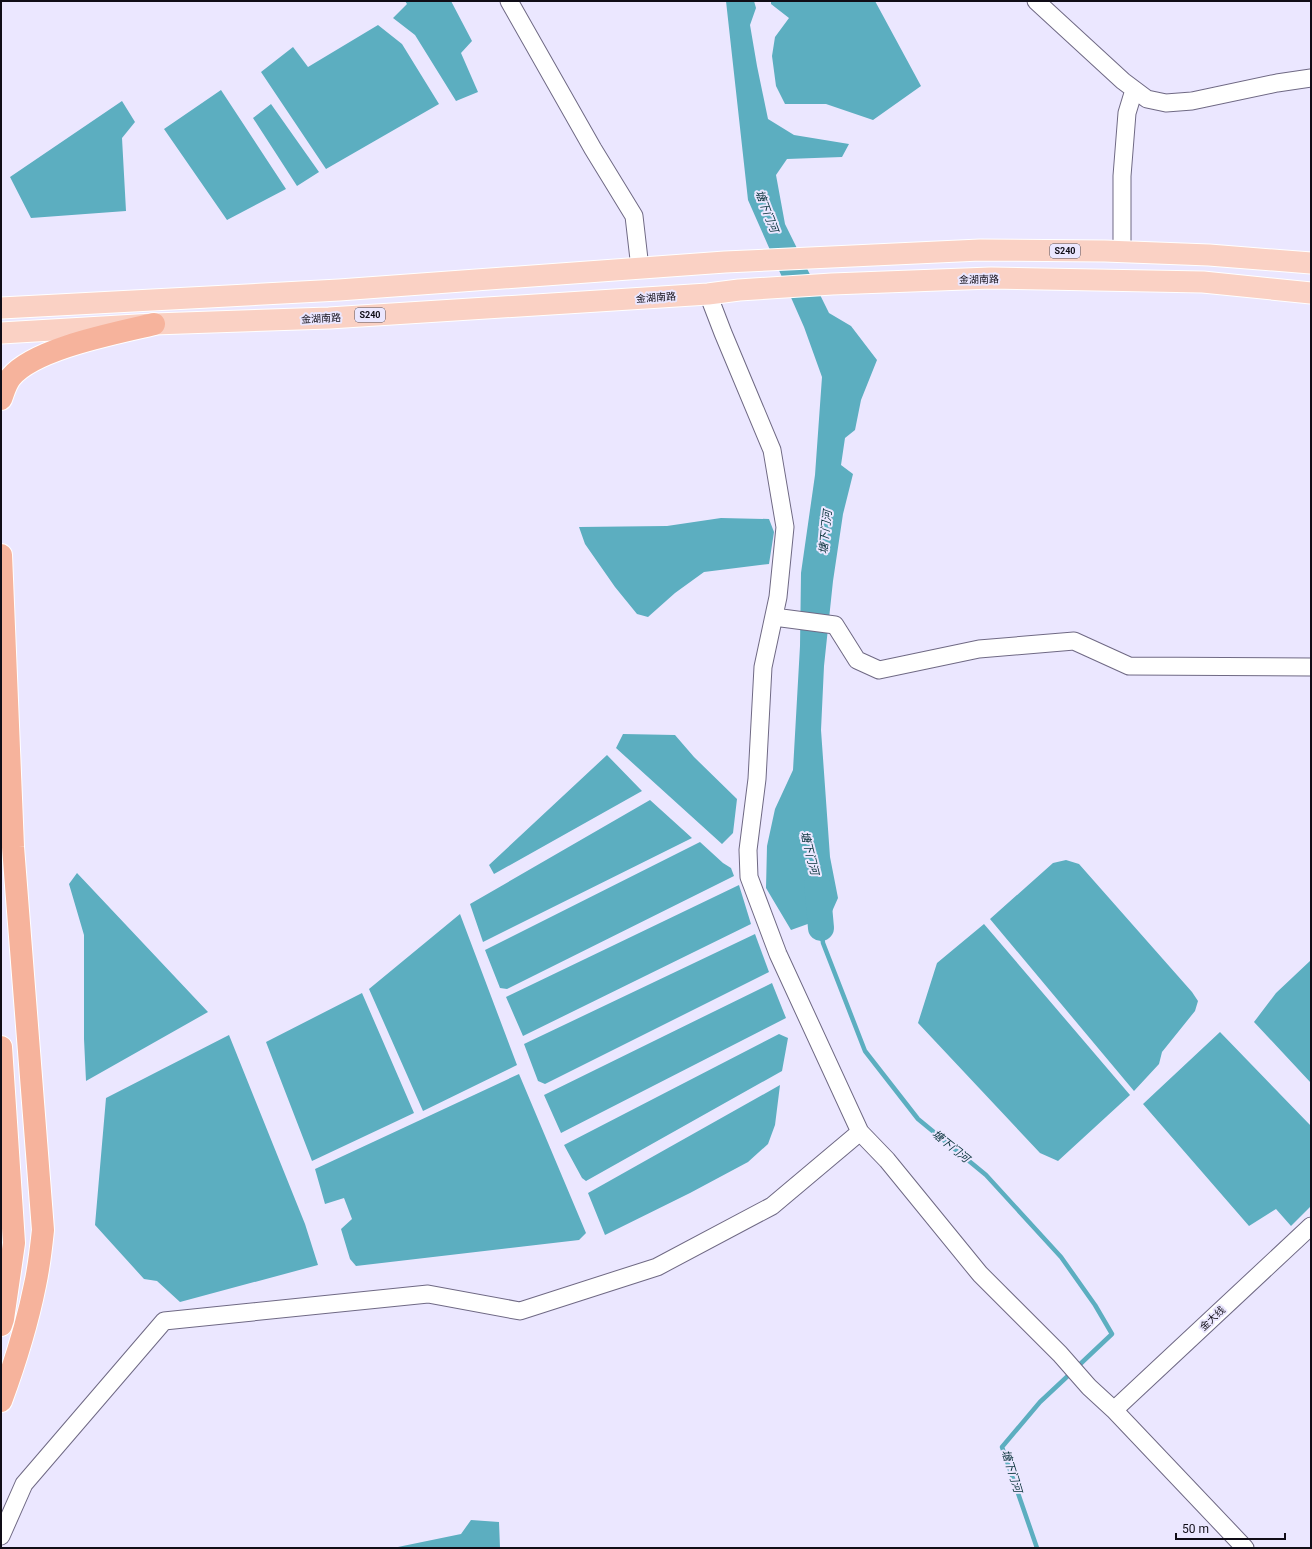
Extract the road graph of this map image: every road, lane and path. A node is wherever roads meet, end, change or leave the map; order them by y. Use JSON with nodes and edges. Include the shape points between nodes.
{"nodes":[{"id":1,"x":509,"y":1,"type":"edge"},
{"id":2,"x":1036,"y":1,"type":"edge"},
{"id":3,"x":1311,"y":78,"type":"edge"},
{"id":4,"x":1134,"y":90,"type":"junction"},
{"id":5,"x":1122,"y":252,"type":"junction"},
{"id":6,"x":1311,"y":263,"type":"edge"},
{"id":7,"x":640,"y":268,"type":"junction"},
{"id":8,"x":1311,"y":293,"type":"edge"},
{"id":9,"x":708,"y":294,"type":"junction"},
{"id":10,"x":1,"y":308,"type":"edge"},
{"id":11,"x":154,"y":324,"type":"junction"},
{"id":12,"x":1,"y":333,"type":"edge"},
{"id":13,"x":1,"y":399,"type":"edge"},
{"id":14,"x":1,"y":555,"type":"edge"},
{"id":15,"x":774,"y":617,"type":"junction"},
{"id":16,"x":1311,"y":667,"type":"edge"},
{"id":17,"x":1,"y":1047,"type":"edge"},
{"id":18,"x":860,"y":1132,"type":"junction"},
{"id":19,"x":1311,"y":1226,"type":"edge"},
{"id":20,"x":1,"y":1325,"type":"edge"},
{"id":21,"x":1,"y":1400,"type":"edge"},
{"id":22,"x":1114,"y":1410,"type":"junction"},
{"id":23,"x":1,"y":1536,"type":"edge"},
{"id":24,"x":1245,"y":1548,"type":"edge"}],
"edges":[{"from":1,"to":7,"type":"street","via":[[634,216]]},
{"from":2,"to":4,"type":"street"},
{"from":3,"to":4,"type":"street","via":[[1186,102],[1166,103],[1147,99]]},
{"from":4,"to":5,"type":"street","via":[[1127,113],[1122,176]]},
{"from":5,"to":6,"type":"main road","number":"S240","via":[[1209,255]]},
{"from":5,"to":7,"type":"main road","number":"S240","via":[[980,250]]},
{"from":7,"to":10,"type":"main road","number":"S240","via":[[339,290]]},
{"from":8,"to":9,"type":"main road","name":"金湖南路","number":"S240","via":[[1203,282],[991,278],[832,284]]},
{"from":9,"to":11,"type":"main road","name":"金湖南路","number":"S240","via":[[329,318]]},
{"from":9,"to":15,"type":"street","via":[[772,450],[785,527]]},
{"from":11,"to":12,"type":"main road","name":"金湖南路","number":"S240"},
{"from":11,"to":13,"type":"highway","via":[[41,356],[11,377]]},
{"from":14,"to":21,"type":"highway","via":[[13,847],[43,1230],[35,1284],[24,1330],[12,1373]]},
{"from":15,"to":16,"type":"street","via":[[835,625],[857,660],[879,670],[979,649],[1074,641],[1129,666]]},
{"from":15,"to":18,"type":"street","via":[[763,667],[757,779],[748,850],[749,877],[778,954]]},
{"from":17,"to":20,"type":"highway","via":[[14,1243]]},
{"from":18,"to":22,"type":"street","via":[[888,1160],[980,1274]]},
{"from":18,"to":23,"type":"street","via":[[772,1206],[657,1267],[520,1310],[428,1294],[164,1321],[24,1484]]},
{"from":19,"to":22,"type":"street","name":"金大线"},
{"from":22,"to":24,"type":"street"}]}
